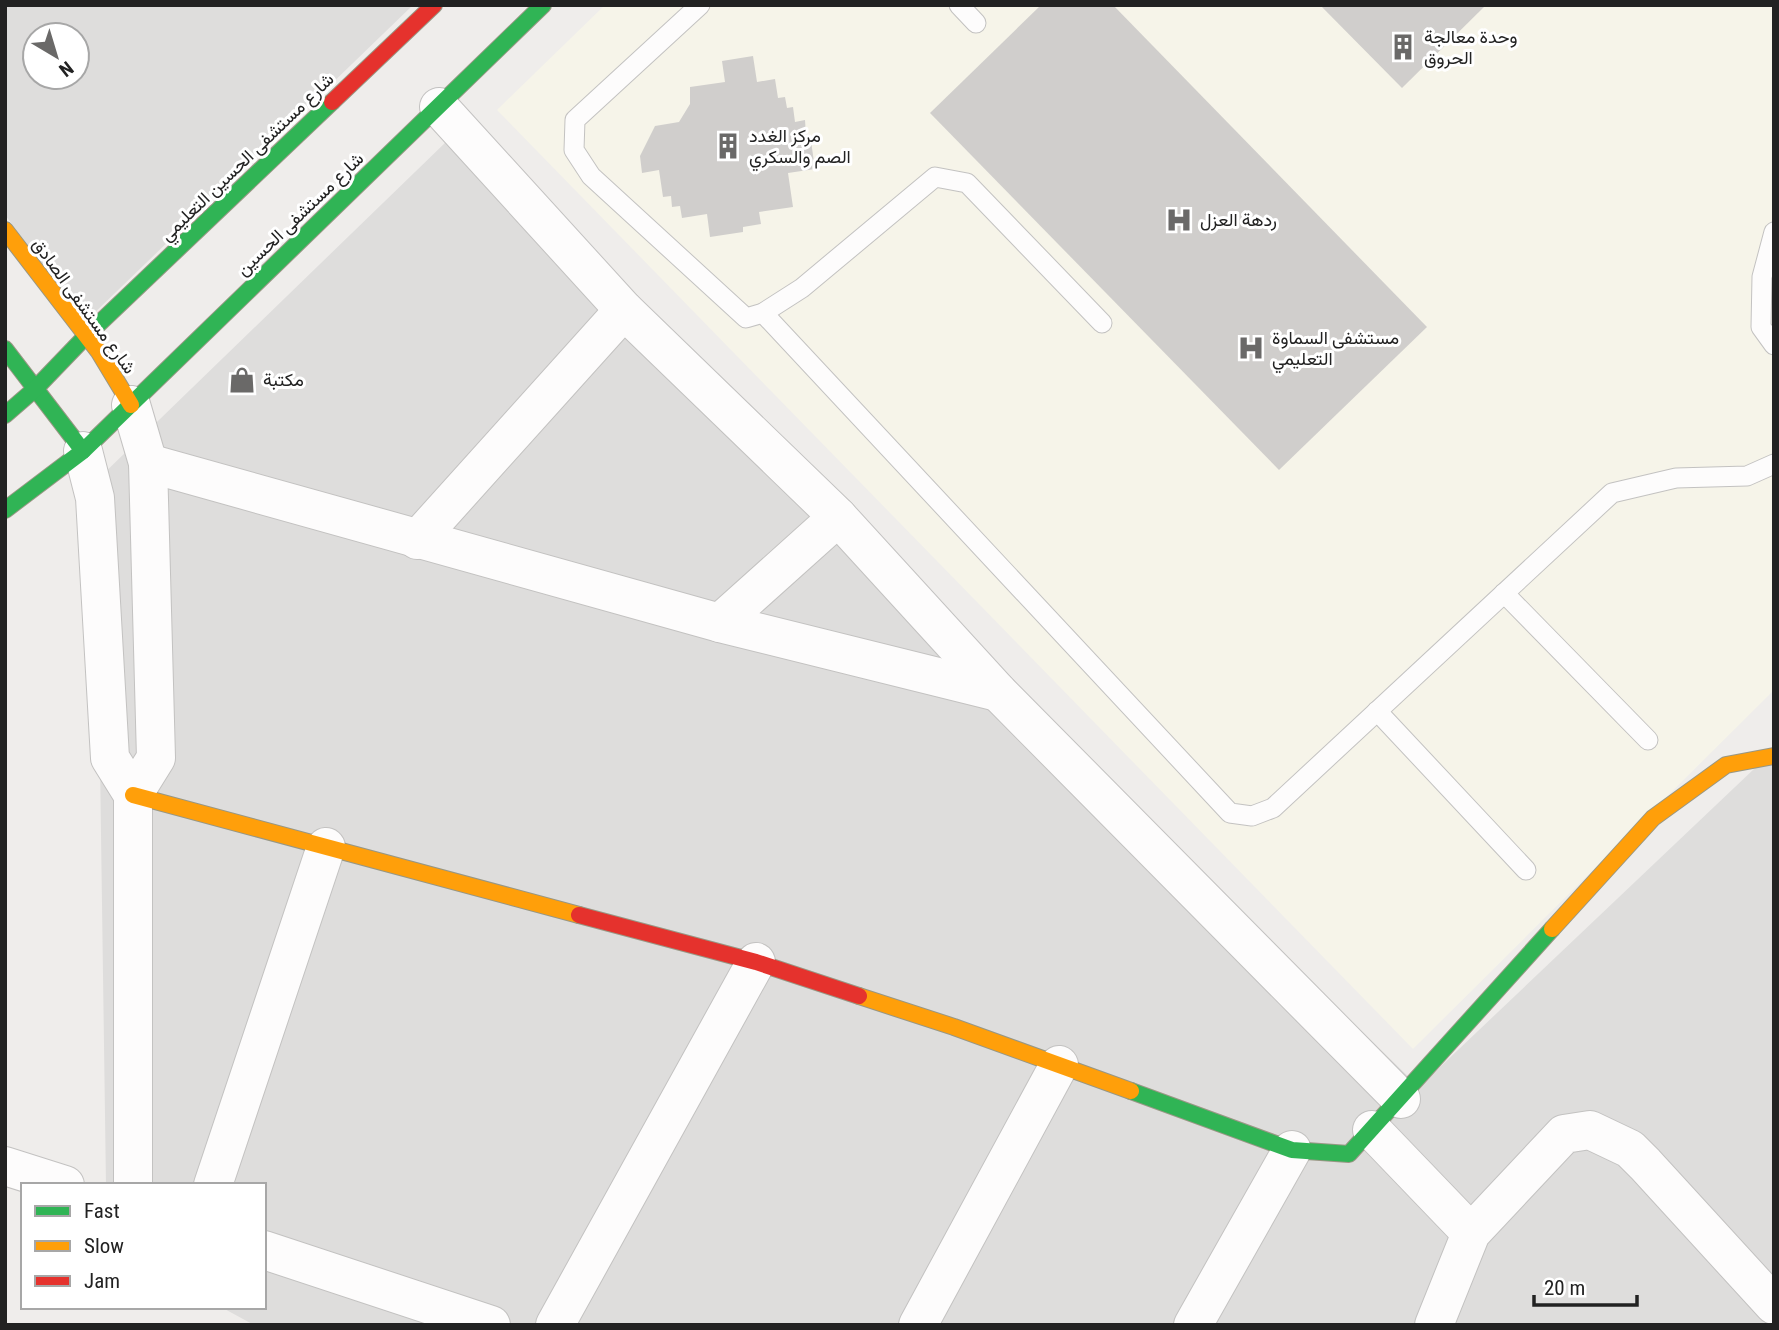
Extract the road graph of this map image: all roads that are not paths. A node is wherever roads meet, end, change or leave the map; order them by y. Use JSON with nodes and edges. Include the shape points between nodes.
{"nodes":[{"id":1,"x":434,"y":5,"type":"edge"},
{"id":2,"x":543,"y":5,"type":"edge"},
{"id":3,"x":700,"y":5,"type":"edge"},
{"id":4,"x":959,"y":5,"type":"edge"},
{"id":5,"x":976,"y":23,"type":"dead end"},
{"id":6,"x":439,"y":107,"type":"junction"},
{"id":7,"x":5,"y":230,"type":"edge"},
{"id":8,"x":1774,"y":232,"type":"edge"},
{"id":9,"x":624,"y":310,"type":"junction"},
{"id":10,"x":762,"y":313,"type":"junction"},
{"id":11,"x":1102,"y":323,"type":"dead end"},
{"id":12,"x":86,"y":336,"type":"junction"},
{"id":13,"x":1774,"y":345,"type":"edge"},
{"id":14,"x":5,"y":349,"type":"edge"},
{"id":15,"x":35,"y":389,"type":"junction"},
{"id":16,"x":131,"y":405,"type":"junction"},
{"id":17,"x":5,"y":415,"type":"edge"},
{"id":18,"x":83,"y":451,"type":"junction"},
{"id":19,"x":148,"y":463,"type":"junction"},
{"id":20,"x":1774,"y":464,"type":"edge"},
{"id":21,"x":5,"y":510,"type":"edge"},
{"id":22,"x":838,"y":517,"type":"junction"},
{"id":23,"x":417,"y":540,"type":"junction"},
{"id":24,"x":1504,"y":593,"type":"junction"},
{"id":25,"x":720,"y":623,"type":"junction"},
{"id":26,"x":998,"y":692,"type":"junction"},
{"id":27,"x":1377,"y":711,"type":"junction"},
{"id":28,"x":1648,"y":740,"type":"dead end"},
{"id":29,"x":1774,"y":756,"type":"edge"},
{"id":30,"x":133,"y":795,"type":"junction"},
{"id":31,"x":326,"y":847,"type":"junction"},
{"id":32,"x":1526,"y":870,"type":"dead end"},
{"id":33,"x":755,"y":962,"type":"junction"},
{"id":34,"x":1059,"y":1065,"type":"junction"},
{"id":35,"x":1401,"y":1099,"type":"junction"},
{"id":36,"x":1372,"y":1130,"type":"junction"},
{"id":37,"x":1292,"y":1150,"type":"junction"},
{"id":38,"x":5,"y":1166,"type":"edge"},
{"id":39,"x":59,"y":1183,"type":"edge"},
{"id":40,"x":133,"y":1183,"type":"edge"},
{"id":41,"x":214,"y":1183,"type":"edge"},
{"id":42,"x":1471,"y":1233,"type":"junction"},
{"id":43,"x":266,"y":1251,"type":"edge"},
{"id":44,"x":1774,"y":1305,"type":"edge"},
{"id":45,"x":491,"y":1325,"type":"edge"},
{"id":46,"x":555,"y":1325,"type":"edge"},
{"id":47,"x":918,"y":1325,"type":"edge"},
{"id":48,"x":1193,"y":1325,"type":"edge"},
{"id":49,"x":1434,"y":1325,"type":"edge"}],
"edges":[{"from":1,"to":12,"type":"street","name":"شارع مستشفى الحسين التعليمي"},
{"from":2,"to":6,"type":"street","name":"شارع مستشفى الحسين"},
{"from":3,"to":10,"type":"lane","via":[[575,120],[574,149],[591,176],[746,318]]},
{"from":4,"to":5,"type":"lane"},
{"from":6,"to":9,"type":"street"},
{"from":6,"to":16,"type":"street","name":"شارع مستشفى الحسين"},
{"from":7,"to":12,"type":"street","name":"شارع مستشفى الصادق"},
{"from":8,"to":13,"type":"lane","via":[[1762,277],[1761,327]]},
{"from":9,"to":22,"type":"street"},
{"from":9,"to":23,"type":"street"},
{"from":10,"to":11,"type":"lane","via":[[802,288],[935,177],[967,183]]},
{"from":10,"to":27,"type":"lane","via":[[1230,813],[1252,816],[1273,808]]},
{"from":12,"to":15,"type":"street","name":"شارع مستشفى الحسين التعليمي"},
{"from":12,"to":16,"type":"street","name":"شارع مستشفى الصادق"},
{"from":14,"to":15,"type":"street"},
{"from":15,"to":17,"type":"street","name":"شارع مستشفى الحسين التعليمي"},
{"from":15,"to":18,"type":"street"},
{"from":16,"to":18,"type":"street","name":"شارع مستشفى الحسين"},
{"from":16,"to":19,"type":"street"},
{"from":18,"to":21,"type":"street","name":"شارع مستشفى الحسين"},
{"from":18,"to":30,"type":"street","via":[[95,498],[110,758]]},
{"from":19,"to":23,"type":"street"},
{"from":19,"to":30,"type":"street","via":[[156,758]]},
{"from":20,"to":24,"type":"lane","via":[[1747,476],[1676,478],[1612,493]]},
{"from":22,"to":25,"type":"street"},
{"from":22,"to":26,"type":"street"},
{"from":23,"to":25,"type":"street"},
{"from":24,"to":27,"type":"lane"},
{"from":24,"to":28,"type":"lane"},
{"from":25,"to":26,"type":"street"},
{"from":26,"to":35,"type":"street"},
{"from":27,"to":32,"type":"lane"},
{"from":29,"to":35,"type":"street","via":[[1726,765],[1653,818]]},
{"from":30,"to":31,"type":"street"},
{"from":30,"to":40,"type":"street"},
{"from":31,"to":33,"type":"street"},
{"from":31,"to":41,"type":"street"},
{"from":33,"to":34,"type":"street"},
{"from":33,"to":46,"type":"street"},
{"from":34,"to":37,"type":"street"},
{"from":34,"to":47,"type":"street"},
{"from":35,"to":36,"type":"street"},
{"from":36,"to":37,"type":"street","via":[[1349,1154]]},
{"from":36,"to":42,"type":"street"},
{"from":37,"to":48,"type":"street"},
{"from":38,"to":39,"type":"street"},
{"from":42,"to":44,"type":"street","via":[[1564,1134],[1590,1130],[1630,1149]]},
{"from":42,"to":49,"type":"street"},
{"from":43,"to":45,"type":"street"}]}
